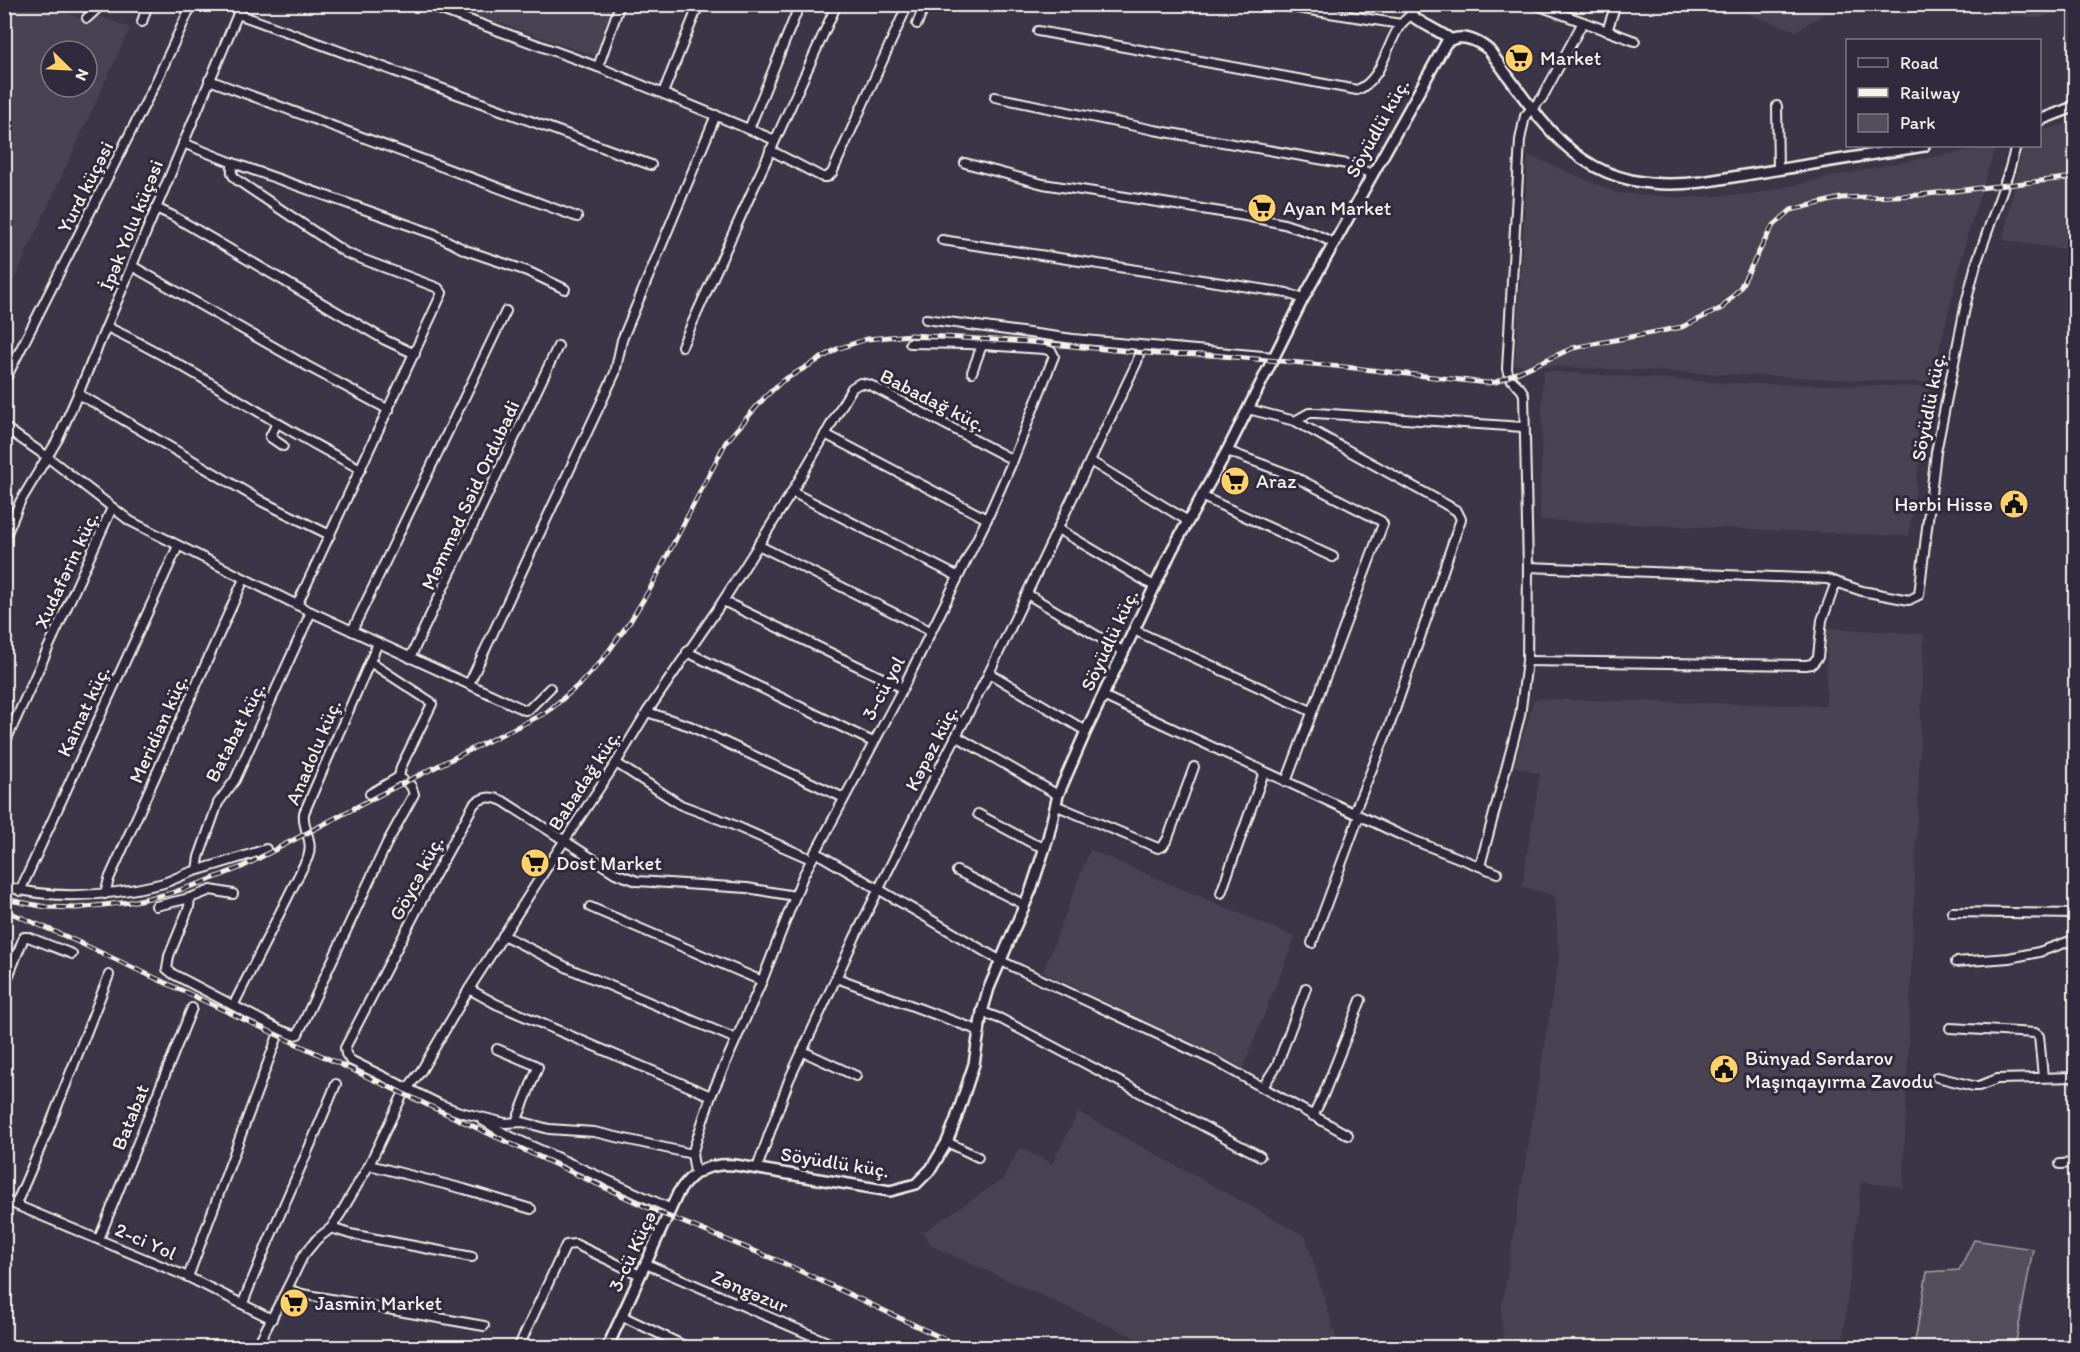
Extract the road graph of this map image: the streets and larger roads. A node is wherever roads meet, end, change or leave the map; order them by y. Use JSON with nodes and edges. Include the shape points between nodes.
{"nodes":[{"id":1,"x":102,"y":4,"type":"edge"},
{"id":2,"x":148,"y":4,"type":"edge"},
{"id":3,"x":192,"y":4,"type":"edge"},
{"id":4,"x":242,"y":4,"type":"edge"},
{"id":5,"x":425,"y":4,"type":"edge"},
{"id":6,"x":620,"y":4,"type":"edge"},
{"id":7,"x":699,"y":4,"type":"edge"},
{"id":8,"x":800,"y":4,"type":"edge"},
{"id":9,"x":837,"y":4,"type":"edge"},
{"id":10,"x":908,"y":4,"type":"edge"},
{"id":11,"x":925,"y":4,"type":"edge"},
{"id":12,"x":1272,"y":4,"type":"edge"},
{"id":13,"x":1534,"y":4,"type":"edge"},
{"id":14,"x":1616,"y":4,"type":"edge"},
{"id":15,"x":1412,"y":9,"type":"edge"},
{"id":16,"x":238,"y":14,"type":"junction"},
{"id":17,"x":87,"y":18,"type":"dead end"},
{"id":18,"x":142,"y":22,"type":"dead end"},
{"id":19,"x":1583,"y":22,"type":"junction"},
{"id":20,"x":917,"y":24,"type":"dead end"},
{"id":21,"x":1401,"y":24,"type":"junction"},
{"id":22,"x":1038,"y":31,"type":"dead end"},
{"id":23,"x":1607,"y":31,"type":"junction"},
{"id":24,"x":1450,"y":39,"type":"junction"},
{"id":25,"x":1635,"y":41,"type":"dead end"},
{"id":26,"x":598,"y":67,"type":"junction"},
{"id":27,"x":209,"y":80,"type":"junction"},
{"id":28,"x":663,"y":93,"type":"junction"},
{"id":29,"x":995,"y":96,"type":"dead end"},
{"id":30,"x":1777,"y":106,"type":"dead end"},
{"id":31,"x":2076,"y":106,"type":"edge"},
{"id":32,"x":1533,"y":110,"type":"junction"},
{"id":33,"x":716,"y":115,"type":"junction"},
{"id":34,"x":2041,"y":120,"type":"edge"},
{"id":35,"x":749,"y":129,"type":"junction"},
{"id":36,"x":775,"y":140,"type":"junction"},
{"id":37,"x":183,"y":143,"type":"junction"},
{"id":38,"x":1918,"y":147,"type":"edge"},
{"id":39,"x":2016,"y":147,"type":"edge"},
{"id":40,"x":770,"y":150,"type":"junction"},
{"id":41,"x":233,"y":163,"type":"junction"},
{"id":42,"x":965,"y":163,"type":"dead end"},
{"id":43,"x":651,"y":165,"type":"dead end"},
{"id":44,"x":1778,"y":170,"type":"junction"},
{"id":45,"x":1372,"y":174,"type":"junction"},
{"id":46,"x":156,"y":208,"type":"junction"},
{"id":47,"x":577,"y":217,"type":"dead end"},
{"id":48,"x":942,"y":240,"type":"dead end"},
{"id":49,"x":1334,"y":243,"type":"junction"},
{"id":50,"x":132,"y":266,"type":"junction"},
{"id":51,"x":565,"y":289,"type":"dead end"},
{"id":52,"x":1303,"y":300,"type":"junction"},
{"id":53,"x":507,"y":311,"type":"dead end"},
{"id":54,"x":926,"y":319,"type":"dead end"},
{"id":55,"x":107,"y":327,"type":"junction"},
{"id":56,"x":910,"y":343,"type":"dead end"},
{"id":57,"x":982,"y":345,"type":"junction"},
{"id":58,"x":558,"y":346,"type":"dead end"},
{"id":59,"x":682,"y":346,"type":"dead end"},
{"id":60,"x":1141,"y":346,"type":"junction"},
{"id":61,"x":415,"y":354,"type":"junction"},
{"id":62,"x":1274,"y":357,"type":"junction"},
{"id":63,"x":972,"y":372,"type":"dead end"},
{"id":64,"x":4,"y":382,"type":"edge"},
{"id":65,"x":78,"y":394,"type":"junction"},
{"id":66,"x":1248,"y":409,"type":"junction"},
{"id":67,"x":389,"y":410,"type":"junction"},
{"id":68,"x":1295,"y":421,"type":"junction"},
{"id":69,"x":277,"y":423,"type":"junction"},
{"id":70,"x":1523,"y":427,"type":"junction"},
{"id":71,"x":4,"y":428,"type":"edge"},
{"id":72,"x":825,"y":434,"type":"junction"},
{"id":73,"x":283,"y":446,"type":"dead end"},
{"id":74,"x":1227,"y":451,"type":"junction"},
{"id":75,"x":46,"y":456,"type":"junction"},
{"id":76,"x":1013,"y":460,"type":"junction"},
{"id":77,"x":1090,"y":461,"type":"junction"},
{"id":78,"x":361,"y":469,"type":"junction"},
{"id":79,"x":792,"y":492,"type":"junction"},
{"id":80,"x":1201,"y":496,"type":"junction"},
{"id":81,"x":112,"y":508,"type":"junction"},
{"id":82,"x":987,"y":519,"type":"junction"},
{"id":83,"x":1188,"y":521,"type":"junction"},
{"id":84,"x":1058,"y":529,"type":"junction"},
{"id":85,"x":330,"y":535,"type":"junction"},
{"id":86,"x":4,"y":540,"type":"edge"},
{"id":87,"x":758,"y":545,"type":"junction"},
{"id":88,"x":178,"y":546,"type":"junction"},
{"id":89,"x":1333,"y":557,"type":"dead end"},
{"id":90,"x":1528,"y":567,"type":"junction"},
{"id":91,"x":957,"y":576,"type":"junction"},
{"id":92,"x":244,"y":579,"type":"junction"},
{"id":93,"x":1836,"y":582,"type":"junction"},
{"id":94,"x":1154,"y":586,"type":"junction"},
{"id":95,"x":1027,"y":594,"type":"junction"},
{"id":96,"x":723,"y":601,"type":"junction"},
{"id":97,"x":297,"y":605,"type":"junction"},
{"id":98,"x":311,"y":612,"type":"junction"},
{"id":99,"x":1134,"y":630,"type":"junction"},
{"id":100,"x":352,"y":631,"type":"junction"},
{"id":101,"x":930,"y":631,"type":"junction"},
{"id":102,"x":378,"y":643,"type":"junction"},
{"id":103,"x":687,"y":652,"type":"junction"},
{"id":104,"x":1124,"y":652,"type":"junction"},
{"id":105,"x":411,"y":658,"type":"junction"},
{"id":106,"x":1527,"y":661,"type":"junction"},
{"id":107,"x":370,"y":662,"type":"junction"},
{"id":108,"x":989,"y":673,"type":"junction"},
{"id":109,"x":469,"y":684,"type":"junction"},
{"id":110,"x":550,"y":688,"type":"dead end"},
{"id":111,"x":903,"y":688,"type":"junction"},
{"id":112,"x":1103,"y":696,"type":"junction"},
{"id":113,"x":1311,"y":711,"type":"junction"},
{"id":114,"x":647,"y":712,"type":"junction"},
{"id":115,"x":1086,"y":731,"type":"junction"},
{"id":116,"x":956,"y":736,"type":"junction"},
{"id":117,"x":873,"y":742,"type":"junction"},
{"id":118,"x":4,"y":745,"type":"edge"},
{"id":119,"x":616,"y":763,"type":"junction"},
{"id":120,"x":1194,"y":767,"type":"dead end"},
{"id":121,"x":1264,"y":772,"type":"junction"},
{"id":122,"x":399,"y":777,"type":"junction"},
{"id":123,"x":1286,"y":782,"type":"junction"},
{"id":124,"x":370,"y":794,"type":"dead end"},
{"id":125,"x":844,"y":798,"type":"junction"},
{"id":126,"x":1057,"y":800,"type":"junction"},
{"id":127,"x":978,"y":814,"type":"dead end"},
{"id":128,"x":1357,"y":815,"type":"junction"},
{"id":129,"x":564,"y":840,"type":"junction"},
{"id":130,"x":1045,"y":848,"type":"junction"},
{"id":131,"x":266,"y":849,"type":"dead end"},
{"id":132,"x":813,"y":856,"type":"junction"},
{"id":133,"x":1480,"y":866,"type":"junction"},
{"id":134,"x":197,"y":870,"type":"junction"},
{"id":135,"x":957,"y":871,"type":"dead end"},
{"id":136,"x":1497,"y":873,"type":"dead end"},
{"id":137,"x":4,"y":886,"type":"edge"},
{"id":138,"x":879,"y":888,"type":"junction"},
{"id":139,"x":20,"y":891,"type":"junction"},
{"id":140,"x":1221,"y":893,"type":"dead end"},
{"id":141,"x":105,"y":894,"type":"junction"},
{"id":142,"x":233,"y":894,"type":"dead end"},
{"id":143,"x":795,"y":896,"type":"junction"},
{"id":144,"x":190,"y":898,"type":"junction"},
{"id":145,"x":1025,"y":905,"type":"junction"},
{"id":146,"x":156,"y":906,"type":"dead end"},
{"id":147,"x":590,"y":907,"type":"dead end"},
{"id":148,"x":1952,"y":912,"type":"dead end"},
{"id":149,"x":2076,"y":914,"type":"edge"},
{"id":150,"x":503,"y":936,"type":"junction"},
{"id":151,"x":2076,"y":939,"type":"edge"},
{"id":152,"x":1312,"y":943,"type":"dead end"},
{"id":153,"x":72,"y":954,"type":"dead end"},
{"id":154,"x":1002,"y":961,"type":"junction"},
{"id":155,"x":1956,"y":962,"type":"dead end"},
{"id":156,"x":108,"y":975,"type":"dead end"},
{"id":157,"x":837,"y":978,"type":"junction"},
{"id":158,"x":762,"y":981,"type":"junction"},
{"id":159,"x":4,"y":987,"type":"edge"},
{"id":160,"x":1306,"y":988,"type":"dead end"},
{"id":161,"x":469,"y":989,"type":"junction"},
{"id":162,"x":1361,"y":1000,"type":"dead end"},
{"id":163,"x":234,"y":1004,"type":"junction"},
{"id":164,"x":192,"y":1008,"type":"dead end"},
{"id":165,"x":982,"y":1012,"type":"junction"},
{"id":166,"x":1950,"y":1028,"type":"dead end"},
{"id":167,"x":280,"y":1030,"type":"junction"},
{"id":168,"x":980,"y":1031,"type":"junction"},
{"id":169,"x":736,"y":1039,"type":"junction"},
{"id":170,"x":497,"y":1049,"type":"dead end"},
{"id":171,"x":802,"y":1051,"type":"junction"},
{"id":172,"x":856,"y":1076,"type":"dead end"},
{"id":173,"x":1937,"y":1077,"type":"dead end"},
{"id":174,"x":2043,"y":1077,"type":"junction"},
{"id":175,"x":2076,"y":1077,"type":"edge"},
{"id":176,"x":336,"y":1084,"type":"dead end"},
{"id":177,"x":1263,"y":1087,"type":"junction"},
{"id":178,"x":408,"y":1089,"type":"junction"},
{"id":179,"x":711,"y":1096,"type":"junction"},
{"id":180,"x":475,"y":1116,"type":"junction"},
{"id":181,"x":1313,"y":1116,"type":"junction"},
{"id":182,"x":516,"y":1122,"type":"junction"},
{"id":183,"x":1348,"y":1134,"type":"dead end"},
{"id":184,"x":946,"y":1142,"type":"junction"},
{"id":185,"x":692,"y":1154,"type":"junction"},
{"id":186,"x":1260,"y":1156,"type":"dead end"},
{"id":187,"x":978,"y":1157,"type":"dead end"},
{"id":188,"x":2076,"y":1163,"type":"edge"},
{"id":189,"x":2060,"y":1164,"type":"dead end"},
{"id":190,"x":369,"y":1165,"type":"junction"},
{"id":191,"x":757,"y":1168,"type":"junction"},
{"id":192,"x":695,"y":1172,"type":"junction"},
{"id":193,"x":4,"y":1200,"type":"edge"},
{"id":194,"x":16,"y":1204,"type":"junction"},
{"id":195,"x":531,"y":1209,"type":"dead end"},
{"id":196,"x":671,"y":1209,"type":"junction"},
{"id":197,"x":330,"y":1228,"type":"junction"},
{"id":198,"x":99,"y":1239,"type":"junction"},
{"id":199,"x":472,"y":1257,"type":"dead end"},
{"id":200,"x":646,"y":1264,"type":"junction"},
{"id":201,"x":640,"y":1275,"type":"junction"},
{"id":202,"x":188,"y":1277,"type":"junction"},
{"id":203,"x":287,"y":1289,"type":"junction"},
{"id":204,"x":243,"y":1303,"type":"junction"},
{"id":205,"x":622,"y":1316,"type":"junction"},
{"id":206,"x":272,"y":1319,"type":"junction"},
{"id":207,"x":484,"y":1326,"type":"dead end"},
{"id":208,"x":256,"y":1347,"type":"edge"},
{"id":209,"x":518,"y":1347,"type":"edge"},
{"id":210,"x":607,"y":1347,"type":"edge"},
{"id":211,"x":689,"y":1347,"type":"edge"},
{"id":212,"x":841,"y":1347,"type":"edge"}],
"edges":[{"from":1,"to":17,"type":"street"},
{"from":2,"to":18,"type":"street"},
{"from":3,"to":64,"type":"street","name":"Yurd küçəsi"},
{"from":4,"to":16,"type":"street","name":"İpək Yolu küçəsi"},
{"from":5,"to":26,"type":"street"},
{"from":6,"to":26,"type":"street"},
{"from":7,"to":28,"type":"street"},
{"from":8,"to":35,"type":"street"},
{"from":9,"to":36,"type":"street"},
{"from":10,"to":40,"type":"street","via":[[832,173],[822,177]]},
{"from":11,"to":20,"type":"street"},
{"from":12,"to":21,"type":"street"},
{"from":13,"to":19,"type":"street"},
{"from":14,"to":23,"type":"street"},
{"from":15,"to":21,"type":"street"},
{"from":15,"to":24,"type":"street","via":[[1415,18]]},
{"from":16,"to":27,"type":"street","name":"İpək Yolu küçəsi"},
{"from":16,"to":43,"type":"street"},
{"from":19,"to":23,"type":"street"},
{"from":19,"to":32,"type":"street","via":[[1549,88]]},
{"from":21,"to":22,"type":"street","via":[[1375,76],[1366,87],[1357,90]]},
{"from":23,"to":25,"type":"street"},
{"from":24,"to":32,"type":"street","via":[[1467,38],[1489,50]]},
{"from":24,"to":45,"type":"street","name":"Söyüdlü küç."},
{"from":26,"to":28,"type":"street"},
{"from":27,"to":37,"type":"street","name":"İpək Yolu küçəsi"},
{"from":27,"to":47,"type":"street"},
{"from":28,"to":33,"type":"street"},
{"from":29,"to":45,"type":"street","via":[[1154,130],[1347,164]]},
{"from":30,"to":44,"type":"street"},
{"from":31,"to":34,"type":"street"},
{"from":32,"to":44,"type":"street","via":[[1576,156],[1616,177],[1636,182],[1676,185]]},
{"from":32,"to":70,"type":"street","via":[[1525,116],[1520,140],[1507,369],[1509,378],[1524,395]]},
{"from":33,"to":35,"type":"street"},
{"from":33,"to":109,"type":"street","via":[[622,340],[615,373]]},
{"from":35,"to":36,"type":"street"},
{"from":36,"to":40,"type":"street"},
{"from":37,"to":41,"type":"street"},
{"from":37,"to":46,"type":"street","name":"İpək Yolu küçəsi"},
{"from":38,"to":44,"type":"street"},
{"from":39,"to":93,"type":"street","name":"Söyüdlü küç.","via":[[1966,303],[1936,453],[1919,595],[1909,600]]},
{"from":40,"to":59,"type":"street"},
{"from":41,"to":51,"type":"street","via":[[434,234]]},
{"from":41,"to":61,"type":"street","via":[[232,176],[331,245],[441,290],[442,297]]},
{"from":42,"to":49,"type":"street","via":[[1043,184],[1284,224]]},
{"from":45,"to":49,"type":"street","name":"Söyüdlü küç."},
{"from":46,"to":50,"type":"street","name":"İpək Yolu küçəsi"},
{"from":46,"to":61,"type":"street"},
{"from":48,"to":52,"type":"street","via":[[1287,293]]},
{"from":49,"to":52,"type":"street","name":"Söyüdlü küç."},
{"from":50,"to":55,"type":"street","name":"İpək Yolu küçəsi"},
{"from":50,"to":67,"type":"street"},
{"from":52,"to":62,"type":"street","name":"Söyüdlü küç."},
{"from":53,"to":100,"type":"street"},
{"from":54,"to":60,"type":"street"},
{"from":55,"to":65,"type":"street","name":"İpək Yolu küçəsi"},
{"from":55,"to":69,"type":"street","via":[[202,377]]},
{"from":56,"to":57,"type":"street","name":"3-cü yol"},
{"from":57,"to":63,"type":"street"},
{"from":57,"to":76,"type":"street","name":"3-cü yol","via":[[1054,354]]},
{"from":58,"to":105,"type":"street","name":"Məmməd Səid Ordubadi"},
{"from":60,"to":62,"type":"street"},
{"from":60,"to":77,"type":"street","name":"Kəpəz küç."},
{"from":61,"to":67,"type":"street"},
{"from":62,"to":66,"type":"street","name":"Söyüdlü küç."},
{"from":65,"to":75,"type":"street","name":"İpək Yolu küçəsi"},
{"from":65,"to":85,"type":"street","via":[[263,502]]},
{"from":66,"to":68,"type":"street"},
{"from":66,"to":74,"type":"street","name":"Söyüdlü küç."},
{"from":67,"to":78,"type":"street"},
{"from":68,"to":70,"type":"street","via":[[1316,413]]},
{"from":68,"to":128,"type":"street","via":[[1445,504],[1461,519]]},
{"from":69,"to":73,"type":"street","via":[[270,437]]},
{"from":69,"to":78,"type":"street"},
{"from":70,"to":90,"type":"street"},
{"from":71,"to":75,"type":"street"},
{"from":72,"to":76,"type":"street","name":"Babadağ küç.","via":[[852,388],[860,383]]},
{"from":72,"to":79,"type":"street","name":"Babadağ küç."},
{"from":72,"to":82,"type":"street"},
{"from":74,"to":80,"type":"street","name":"Söyüdlü küç."},
{"from":74,"to":113,"type":"street","via":[[1291,476],[1383,524]]},
{"from":75,"to":81,"type":"street"},
{"from":75,"to":86,"type":"street","name":"İpək Yolu küçəsi"},
{"from":76,"to":82,"type":"street","name":"3-cü yol"},
{"from":77,"to":83,"type":"street"},
{"from":77,"to":84,"type":"street","name":"Kəpəz küç."},
{"from":78,"to":85,"type":"street"},
{"from":79,"to":87,"type":"street","name":"Babadağ küç."},
{"from":79,"to":91,"type":"street"},
{"from":80,"to":83,"type":"street","name":"Söyüdlü küç."},
{"from":80,"to":89,"type":"street"},
{"from":81,"to":88,"type":"street"},
{"from":81,"to":118,"type":"street","name":"Xudafərin küç."},
{"from":82,"to":91,"type":"street","name":"3-cü yol"},
{"from":83,"to":94,"type":"street","name":"Söyüdlü küç."},
{"from":84,"to":94,"type":"street"},
{"from":84,"to":95,"type":"street","name":"Kəpəz küç."},
{"from":85,"to":97,"type":"street"},
{"from":87,"to":96,"type":"street","name":"Babadağ küç."},
{"from":87,"to":101,"type":"street"},
{"from":88,"to":92,"type":"street"},
{"from":88,"to":139,"type":"street","name":"Kainat küç."},
{"from":90,"to":93,"type":"street","name":"Söyüdlü küç.","via":[[1818,578]]},
{"from":90,"to":106,"type":"street"},
{"from":91,"to":101,"type":"street","name":"3-cü yol"},
{"from":92,"to":97,"type":"street"},
{"from":92,"to":141,"type":"street","name":"Meridian küç."},
{"from":93,"to":106,"type":"street","via":[[1822,620],[1818,657],[1812,664]]},
{"from":94,"to":99,"type":"street","name":"Söyüdlü küç."},
{"from":95,"to":104,"type":"street"},
{"from":95,"to":108,"type":"street","name":"Kəpəz küç."},
{"from":96,"to":103,"type":"street","name":"Babadağ küç."},
{"from":96,"to":111,"type":"street"},
{"from":97,"to":98,"type":"street"},
{"from":98,"to":100,"type":"street"},
{"from":98,"to":134,"type":"street","name":"Batabat küç.","via":[[235,780],[218,803]]},
{"from":99,"to":104,"type":"street","name":"Söyüdlü küç."},
{"from":99,"to":113,"type":"street"},
{"from":100,"to":102,"type":"street"},
{"from":101,"to":111,"type":"street","name":"3-cü yol"},
{"from":102,"to":105,"type":"street"},
{"from":102,"to":107,"type":"street","name":"Anadolu küç."},
{"from":103,"to":114,"type":"street","name":"Babadağ küç."},
{"from":103,"to":117,"type":"street"},
{"from":104,"to":112,"type":"street","name":"Söyüdlü küç."},
{"from":105,"to":109,"type":"street"},
{"from":106,"to":133,"type":"street","via":[[1520,716]]},
{"from":107,"to":122,"type":"street","via":[[432,704]]},
{"from":107,"to":163,"type":"street","name":"Anadolu küç.","via":[[304,813],[311,845],[308,856]]},
{"from":108,"to":115,"type":"street"},
{"from":108,"to":116,"type":"street","name":"Kəpəz küç."},
{"from":109,"to":110,"type":"street","via":[[525,710]]},
{"from":111,"to":117,"type":"street","name":"3-cü yol"},
{"from":112,"to":115,"type":"street","name":"Söyüdlü küç."},
{"from":112,"to":121,"type":"street"},
{"from":113,"to":123,"type":"street"},
{"from":114,"to":119,"type":"street","name":"Babadağ küç."},
{"from":114,"to":125,"type":"street","via":[[690,726]]},
{"from":115,"to":126,"type":"street","name":"Söyüdlü küç."},
{"from":116,"to":126,"type":"street"},
{"from":116,"to":138,"type":"street","name":"Kəpəz küç."},
{"from":117,"to":125,"type":"street","name":"3-cü yol"},
{"from":119,"to":129,"type":"street","name":"Babadağ küç."},
{"from":119,"to":132,"type":"street","via":[[681,805]]},
{"from":120,"to":126,"type":"street","via":[[1168,838],[1158,848]]},
{"from":121,"to":123,"type":"street"},
{"from":121,"to":140,"type":"street"},
{"from":122,"to":124,"type":"street"},
{"from":122,"to":167,"type":"street","via":[[411,786],[414,794],[298,1034]]},
{"from":123,"to":128,"type":"street"},
{"from":125,"to":132,"type":"street","name":"3-cü yol"},
{"from":126,"to":130,"type":"street","name":"Söyüdlü küç."},
{"from":127,"to":130,"type":"street"},
{"from":128,"to":133,"type":"street"},
{"from":128,"to":152,"type":"street"},
{"from":129,"to":143,"type":"street","name":"Göycə küç.","via":[[615,873],[637,881],[747,888]]},
{"from":129,"to":150,"type":"street","name":"Babadağ küç."},
{"from":129,"to":178,"type":"street","name":"Göycə küç.","via":[[496,798],[481,798],[474,804],[348,1040],[346,1054],[350,1060]]},
{"from":130,"to":145,"type":"street","name":"Söyüdlü küç."},
{"from":131,"to":134,"type":"street"},
{"from":132,"to":138,"type":"street"},
{"from":132,"to":143,"type":"street","name":"3-cü yol"},
{"from":133,"to":136,"type":"street"},
{"from":134,"to":141,"type":"street","via":[[163,883]]},
{"from":135,"to":145,"type":"street"},
{"from":137,"to":139,"type":"street"},
{"from":138,"to":154,"type":"street"},
{"from":138,"to":157,"type":"street","name":"Kəpəz küç."},
{"from":139,"to":141,"type":"street","via":[[43,895]]},
{"from":142,"to":144,"type":"street","via":[[211,890]]},
{"from":143,"to":158,"type":"street","name":"3-cü yol"},
{"from":144,"to":146,"type":"street"},
{"from":144,"to":163,"type":"street","via":[[167,969]]},
{"from":145,"to":154,"type":"street","name":"Söyüdlü küç."},
{"from":147,"to":158,"type":"street"},
{"from":148,"to":149,"type":"street"},
{"from":150,"to":161,"type":"street","name":"Babadağ küç."},
{"from":150,"to":169,"type":"street","via":[[578,973]]},
{"from":151,"to":155,"type":"street","via":[[2009,958]]},
{"from":153,"to":159,"type":"street","via":[[24,938]]},
{"from":154,"to":165,"type":"street","name":"Söyüdlü küç."},
{"from":154,"to":177,"type":"street"},
{"from":156,"to":194,"type":"street"},
{"from":157,"to":168,"type":"street"},
{"from":157,"to":171,"type":"street","name":"Kəpəz küç."},
{"from":158,"to":169,"type":"street","name":"3-cü yol"},
{"from":160,"to":177,"type":"street","via":[[1277,1065]]},
{"from":161,"to":178,"type":"street","name":"Babadağ küç."},
{"from":161,"to":179,"type":"street"},
{"from":162,"to":181,"type":"street"},
{"from":163,"to":167,"type":"street"},
{"from":164,"to":198,"type":"street","name":"Batabat"},
{"from":165,"to":168,"type":"street","name":"Söyüdlü küç."},
{"from":165,"to":186,"type":"street"},
{"from":166,"to":174,"type":"street","via":[[2035,1033],[2039,1036]]},
{"from":167,"to":202,"type":"street"},
{"from":168,"to":184,"type":"street","name":"Söyüdlü küç.","via":[[965,1092]]},
{"from":169,"to":179,"type":"street","name":"3-cü yol"},
{"from":170,"to":182,"type":"street","via":[[538,1067]]},
{"from":171,"to":172,"type":"street"},
{"from":171,"to":191,"type":"street","name":"Kəpəz küç."},
{"from":173,"to":174,"type":"street","via":[[1973,1086],[1997,1079]]},
{"from":174,"to":175,"type":"street"},
{"from":176,"to":204,"type":"street"},
{"from":177,"to":181,"type":"street"},
{"from":178,"to":180,"type":"street"},
{"from":178,"to":190,"type":"street","name":"Babadağ küç."},
{"from":179,"to":185,"type":"street","name":"3-cü yol"},
{"from":180,"to":182,"type":"street"},
{"from":180,"to":196,"type":"street","via":[[507,1135]]},
{"from":181,"to":183,"type":"street"},
{"from":182,"to":185,"type":"street","via":[[594,1132]]},
{"from":184,"to":187,"type":"street"},
{"from":184,"to":191,"type":"street","name":"Söyüdlü küç.","via":[[924,1178],[909,1187],[890,1191]]},
{"from":185,"to":192,"type":"street","name":"3-cü yol"},
{"from":188,"to":189,"type":"street"},
{"from":190,"to":195,"type":"street"},
{"from":190,"to":197,"type":"street","name":"Babadağ küç."},
{"from":191,"to":192,"type":"street","name":"Söyüdlü küç.","via":[[723,1164]]},
{"from":192,"to":196,"type":"street","name":"3-cü Küçə"},
{"from":193,"to":194,"type":"street","name":"2-ci Yol"},
{"from":194,"to":198,"type":"street","name":"2-ci Yol"},
{"from":196,"to":200,"type":"street","name":"3-cü Küçə"},
{"from":197,"to":199,"type":"street"},
{"from":197,"to":203,"type":"street","name":"Babadağ küç.","via":[[303,1256]]},
{"from":198,"to":202,"type":"street","name":"2-ci Yol"},
{"from":200,"to":201,"type":"street","name":"3-cü Küçə"},
{"from":200,"to":212,"type":"street","name":"Zəngəzur"},
{"from":201,"to":205,"type":"street","name":"3-cü Küçə"},
{"from":201,"to":209,"type":"street","via":[[575,1244],[566,1245]]},
{"from":202,"to":204,"type":"street","name":"2-ci Yol"},
{"from":203,"to":206,"type":"street","name":"Babadağ küç."},
{"from":203,"to":207,"type":"street"},
{"from":204,"to":206,"type":"street","name":"2-ci Yol"},
{"from":205,"to":210,"type":"street","name":"3-cü Küçə"},
{"from":205,"to":211,"type":"street"},
{"from":206,"to":208,"type":"street","name":"Babadağ küç."}]}
